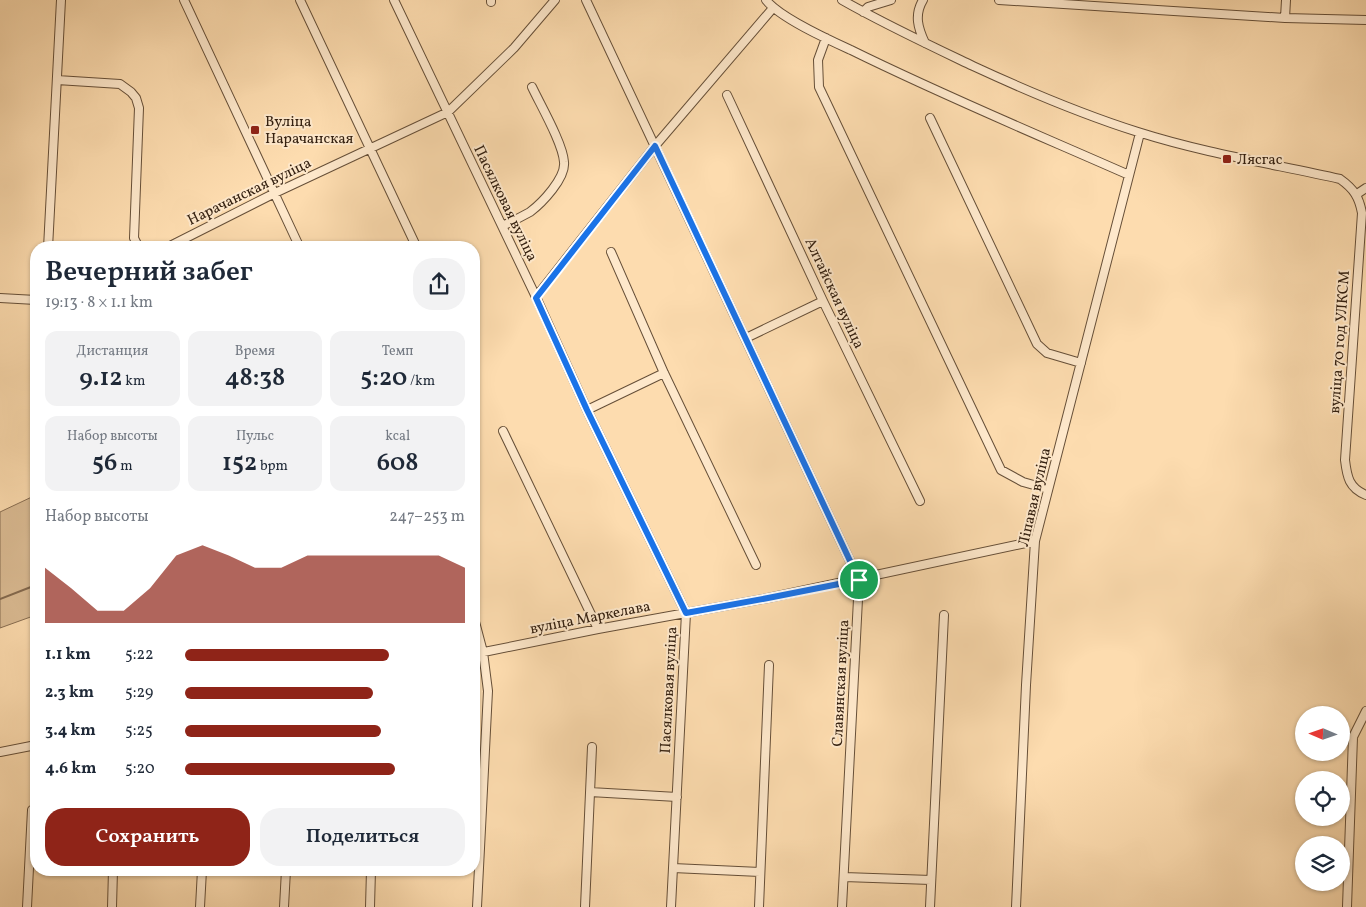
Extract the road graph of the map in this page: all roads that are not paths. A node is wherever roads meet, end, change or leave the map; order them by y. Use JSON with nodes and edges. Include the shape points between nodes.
{"nodes":[{"id":1,"x":61,"y":0,"type":"edge"},
{"id":2,"x":184,"y":0,"type":"edge"},
{"id":3,"x":300,"y":0,"type":"edge"},
{"id":4,"x":394,"y":0,"type":"edge"},
{"id":5,"x":555,"y":0,"type":"edge"},
{"id":6,"x":586,"y":0,"type":"edge"},
{"id":7,"x":766,"y":0,"type":"edge"},
{"id":8,"x":842,"y":0,"type":"edge"},
{"id":9,"x":891,"y":0,"type":"edge"},
{"id":10,"x":923,"y":0,"type":"edge"},
{"id":11,"x":999,"y":0,"type":"edge"},
{"id":12,"x":1286,"y":0,"type":"edge"},
{"id":13,"x":773,"y":8,"type":"junction"},
{"id":14,"x":863,"y":12,"type":"junction"},
{"id":15,"x":1285,"y":18,"type":"junction"},
{"id":16,"x":1366,"y":20,"type":"edge"},
{"id":17,"x":826,"y":38,"type":"junction"},
{"id":18,"x":925,"y":43,"type":"junction"},
{"id":19,"x":57,"y":80,"type":"junction"},
{"id":20,"x":532,"y":87,"type":"dead end"},
{"id":21,"x":728,"y":95,"type":"dead end"},
{"id":22,"x":448,"y":112,"type":"junction"},
{"id":23,"x":930,"y":118,"type":"dead end"},
{"id":24,"x":1140,"y":133,"type":"junction"},
{"id":25,"x":655,"y":146,"type":"junction"},
{"id":26,"x":370,"y":148,"type":"junction"},
{"id":27,"x":1129,"y":175,"type":"junction"},
{"id":28,"x":1366,"y":188,"type":"edge"},
{"id":29,"x":274,"y":193,"type":"junction"},
{"id":30,"x":1357,"y":194,"type":"junction"},
{"id":31,"x":502,"y":226,"type":"junction"},
{"id":32,"x":48,"y":241,"type":"edge"},
{"id":33,"x":136,"y":241,"type":"edge"},
{"id":34,"x":180,"y":241,"type":"edge"},
{"id":35,"x":297,"y":241,"type":"edge"},
{"id":36,"x":414,"y":241,"type":"edge"},
{"id":37,"x":611,"y":252,"type":"dead end"},
{"id":38,"x":0,"y":298,"type":"edge"},
{"id":39,"x":536,"y":298,"type":"junction"},
{"id":40,"x":30,"y":300,"type":"edge"},
{"id":41,"x":823,"y":301,"type":"junction"},
{"id":42,"x":746,"y":338,"type":"junction"},
{"id":43,"x":1081,"y":363,"type":"junction"},
{"id":44,"x":664,"y":373,"type":"junction"},
{"id":45,"x":587,"y":410,"type":"junction"},
{"id":46,"x":503,"y":431,"type":"dead end"},
{"id":47,"x":1048,"y":490,"type":"junction"},
{"id":48,"x":1366,"y":495,"type":"edge"},
{"id":49,"x":920,"y":501,"type":"dead end"},
{"id":50,"x":1035,"y":541,"type":"junction"},
{"id":51,"x":756,"y":566,"type":"dead end"},
{"id":52,"x":859,"y":580,"type":"junction"},
{"id":53,"x":686,"y":613,"type":"junction"},
{"id":54,"x":944,"y":615,"type":"dead end"},
{"id":55,"x":598,"y":629,"type":"junction"},
{"id":56,"x":480,"y":641,"type":"edge"},
{"id":57,"x":483,"y":652,"type":"junction"},
{"id":58,"x":480,"y":653,"type":"edge"},
{"id":59,"x":769,"y":665,"type":"dead end"},
{"id":60,"x":1366,"y":711,"type":"edge"},
{"id":61,"x":30,"y":746,"type":"edge"},
{"id":62,"x":592,"y":747,"type":"dead end"},
{"id":63,"x":0,"y":752,"type":"edge"},
{"id":64,"x":590,"y":792,"type":"junction"},
{"id":65,"x":677,"y":797,"type":"junction"},
{"id":66,"x":30,"y":849,"type":"edge"},
{"id":67,"x":480,"y":864,"type":"edge"},
{"id":68,"x":673,"y":868,"type":"junction"},
{"id":69,"x":760,"y":872,"type":"junction"},
{"id":70,"x":113,"y":876,"type":"edge"},
{"id":71,"x":202,"y":876,"type":"edge"},
{"id":72,"x":286,"y":876,"type":"edge"},
{"id":73,"x":371,"y":876,"type":"edge"},
{"id":74,"x":479,"y":876,"type":"edge"},
{"id":75,"x":844,"y":877,"type":"junction"},
{"id":76,"x":931,"y":880,"type":"junction"},
{"id":77,"x":27,"y":907,"type":"edge"},
{"id":78,"x":112,"y":907,"type":"edge"},
{"id":79,"x":200,"y":907,"type":"edge"},
{"id":80,"x":284,"y":907,"type":"edge"},
{"id":81,"x":370,"y":907,"type":"edge"},
{"id":82,"x":478,"y":907,"type":"edge"},
{"id":83,"x":585,"y":907,"type":"edge"},
{"id":84,"x":671,"y":907,"type":"edge"},
{"id":85,"x":758,"y":907,"type":"edge"},
{"id":86,"x":842,"y":907,"type":"edge"},
{"id":87,"x":930,"y":907,"type":"edge"},
{"id":88,"x":1016,"y":907,"type":"edge"},
{"id":89,"x":1347,"y":907,"type":"edge"}],
"edges":[{"from":1,"to":19,"type":"street"},
{"from":2,"to":29,"type":"street"},
{"from":3,"to":26,"type":"street"},
{"from":4,"to":22,"type":"street","name":"Пасялковая вуліца"},
{"from":5,"to":22,"type":"street","name":"Нарачанская вуліца","via":[[514,48]]},
{"from":6,"to":25,"type":"street","name":"Славянская вуліца"},
{"from":7,"to":13,"type":"street"},
{"from":8,"to":14,"type":"street"},
{"from":9,"to":14,"type":"street","via":[[868,7]]},
{"from":10,"to":18,"type":"street","via":[[918,10],[918,22]]},
{"from":11,"to":15,"type":"street"},
{"from":12,"to":15,"type":"street"},
{"from":13,"to":17,"type":"street"},
{"from":13,"to":25,"type":"street"},
{"from":14,"to":18,"type":"street"},
{"from":15,"to":16,"type":"street"},
{"from":17,"to":27,"type":"street","via":[[922,86]]},
{"from":17,"to":47,"type":"street","via":[[818,60],[819,87],[1001,470]]},
{"from":18,"to":24,"type":"street","via":[[1064,106]]},
{"from":19,"to":32,"type":"street"},
{"from":19,"to":33,"type":"street","via":[[120,84],[136,98],[139,108]]},
{"from":20,"to":31,"type":"street","via":[[562,151],[564,172],[530,212]]},
{"from":21,"to":41,"type":"street","name":"Алтайская вуліца"},
{"from":22,"to":26,"type":"street","name":"Нарачанская вуліца"},
{"from":22,"to":31,"type":"street","name":"Пасялковая вуліца"},
{"from":23,"to":43,"type":"street","via":[[1037,344],[1047,353]]},
{"from":24,"to":27,"type":"street","name":"Ліпавая вуліца"},
{"from":24,"to":30,"type":"street","via":[[1340,179]]},
{"from":25,"to":39,"type":"street"},
{"from":25,"to":42,"type":"street","name":"Славянская вуліца"},
{"from":26,"to":29,"type":"street","name":"Нарачанская вуліца"},
{"from":26,"to":36,"type":"street"},
{"from":27,"to":43,"type":"street","name":"Ліпавая вуліца"},
{"from":28,"to":30,"type":"street"},
{"from":29,"to":34,"type":"street","name":"Нарачанская вуліца"},
{"from":29,"to":35,"type":"street"},
{"from":30,"to":48,"type":"street","name":"вуліца 70 год УЛКСМ","via":[[1362,213],[1345,460],[1350,484]]},
{"from":31,"to":39,"type":"street","name":"Пасялковая вуліца"},
{"from":37,"to":44,"type":"street"},
{"from":38,"to":40,"type":"street"},
{"from":39,"to":45,"type":"street","name":"Пасялковая вуліца"},
{"from":41,"to":42,"type":"street"},
{"from":41,"to":49,"type":"street","name":"Алтайская вуліца"},
{"from":42,"to":52,"type":"street","name":"Славянская вуліца"},
{"from":43,"to":47,"type":"street","name":"Ліпавая вуліца"},
{"from":44,"to":45,"type":"street"},
{"from":44,"to":51,"type":"street"},
{"from":45,"to":53,"type":"street","name":"Пасялковая вуліца"},
{"from":46,"to":55,"type":"street"},
{"from":47,"to":50,"type":"street","name":"Ліпавая вуліца"},
{"from":50,"to":52,"type":"street","name":"вуліца Маркелава"},
{"from":50,"to":88,"type":"street","name":"Ліпавая вуліца"},
{"from":52,"to":53,"type":"street","name":"вуліца Маркелава"},
{"from":52,"to":75,"type":"street","name":"Славянская вуліца"},
{"from":53,"to":55,"type":"street","name":"вуліца Маркелава"},
{"from":53,"to":65,"type":"street","name":"Пасялковая вуліца"},
{"from":54,"to":76,"type":"street"},
{"from":55,"to":57,"type":"street","name":"вуліца Маркелава"},
{"from":56,"to":57,"type":"street"},
{"from":57,"to":58,"type":"street","name":"вуліца Маркелава"},
{"from":57,"to":67,"type":"street","via":[[488,691]]},
{"from":59,"to":69,"type":"street"},
{"from":60,"to":89,"type":"street","via":[[1353,737]]},
{"from":61,"to":63,"type":"street"},
{"from":62,"to":64,"type":"street"},
{"from":64,"to":65,"type":"street"},
{"from":64,"to":83,"type":"street"},
{"from":65,"to":68,"type":"street","name":"Пасялковая вуліца"},
{"from":66,"to":77,"type":"street"},
{"from":68,"to":69,"type":"street"},
{"from":68,"to":84,"type":"street","name":"Пасялковая вуліца"},
{"from":69,"to":85,"type":"street"},
{"from":70,"to":78,"type":"street"},
{"from":71,"to":79,"type":"street"},
{"from":72,"to":80,"type":"street"},
{"from":73,"to":81,"type":"street"},
{"from":74,"to":82,"type":"street"},
{"from":75,"to":76,"type":"street"},
{"from":75,"to":86,"type":"street","name":"Славянская вуліца"},
{"from":76,"to":87,"type":"street"}]}
